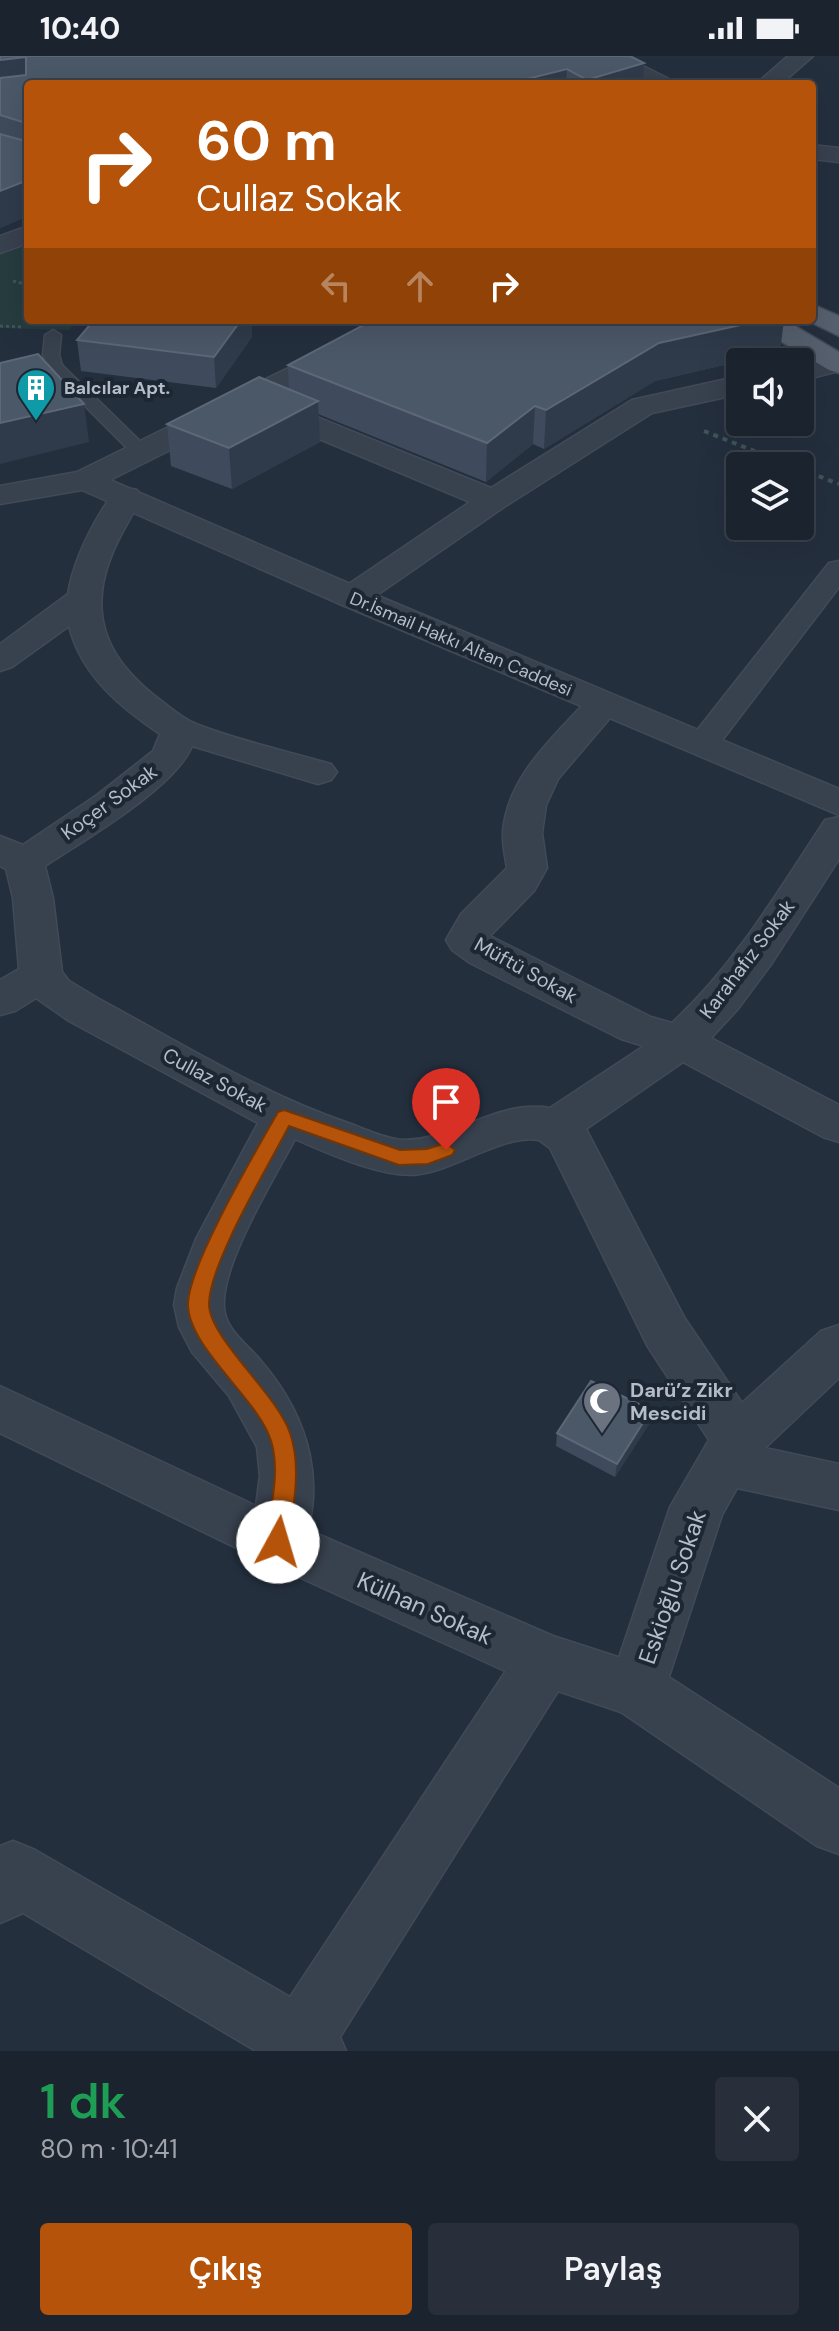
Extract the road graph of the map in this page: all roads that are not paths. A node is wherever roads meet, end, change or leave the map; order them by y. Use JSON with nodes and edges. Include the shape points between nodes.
{"nodes":[{"id":1,"x":606,"y":56,"type":"edge"},
{"id":2,"x":802,"y":56,"type":"edge"},
{"id":3,"x":653,"y":80,"type":"edge"},
{"id":4,"x":772,"y":80,"type":"edge"},
{"id":5,"x":816,"y":152,"type":"edge"},
{"id":6,"x":839,"y":155,"type":"edge"},
{"id":7,"x":24,"y":236,"type":"edge"},
{"id":8,"x":0,"y":245,"type":"edge"},
{"id":9,"x":816,"y":314,"type":"edge"},
{"id":10,"x":400,"y":324,"type":"edge"},
{"id":11,"x":772,"y":324,"type":"edge"},
{"id":12,"x":839,"y":328,"type":"edge"},
{"id":13,"x":53,"y":335,"type":"dead end"},
{"id":14,"x":838,"y":364,"type":"edge"},
{"id":15,"x":814,"y":369,"type":"edge"},
{"id":16,"x":726,"y":388,"type":"edge"},
{"id":17,"x":248,"y":399,"type":"junction"},
{"id":18,"x":141,"y":452,"type":"junction"},
{"id":19,"x":85,"y":480,"type":"junction"},
{"id":20,"x":0,"y":495,"type":"edge"},
{"id":21,"x":126,"y":497,"type":"junction"},
{"id":22,"x":493,"y":500,"type":"junction"},
{"id":23,"x":839,"y":569,"type":"edge"},
{"id":24,"x":352,"y":597,"type":"junction"},
{"id":25,"x":85,"y":598,"type":"junction"},
{"id":26,"x":0,"y":660,"type":"edge"},
{"id":27,"x":603,"y":705,"type":"junction"},
{"id":28,"x":180,"y":731,"type":"junction"},
{"id":29,"x":702,"y":745,"type":"junction"},
{"id":30,"x":318,"y":772,"type":"dead end"},
{"id":31,"x":839,"y":803,"type":"edge"},
{"id":32,"x":839,"y":829,"type":"edge"},
{"id":33,"x":12,"y":856,"type":"edge"},
{"id":34,"x":41,"y":975,"type":"junction"},
{"id":35,"x":0,"y":1000,"type":"edge"},
{"id":36,"x":679,"y":1041,"type":"junction"},
{"id":37,"x":284,"y":1117,"type":"junction"},
{"id":38,"x":558,"y":1125,"type":"junction"},
{"id":39,"x":839,"y":1125,"type":"edge"},
{"id":40,"x":839,"y":1346,"type":"edge"},
{"id":41,"x":0,"y":1408,"type":"edge"},
{"id":42,"x":730,"y":1451,"type":"junction"},
{"id":43,"x":839,"y":1487,"type":"edge"},
{"id":44,"x":278,"y":1542,"type":"junction"},
{"id":45,"x":545,"y":1661,"type":"junction"},
{"id":46,"x":637,"y":1690,"type":"junction"},
{"id":47,"x":839,"y":1824,"type":"edge"},
{"id":48,"x":4,"y":1876,"type":"edge"},
{"id":49,"x":307,"y":2046,"type":"edge"}],
"edges":[{"from":1,"to":3,"type":"street"},
{"from":2,"to":4,"type":"street"},
{"from":5,"to":6,"type":"street"},
{"from":7,"to":8,"type":"street"},
{"from":9,"to":12,"type":"main road"},
{"from":10,"to":17,"type":"street"},
{"from":11,"to":14,"type":"main road"},
{"from":13,"to":18,"type":"lane","via":[[55,367]]},
{"from":14,"to":15,"type":"street"},
{"from":16,"to":22,"type":"street","via":[[642,406]]},
{"from":17,"to":18,"type":"street"},
{"from":17,"to":22,"type":"street"},
{"from":18,"to":19,"type":"street"},
{"from":19,"to":20,"type":"street"},
{"from":19,"to":21,"type":"street","name":"Dr.İsmail Hakkı Altan Caddesi"},
{"from":21,"to":24,"type":"street","name":"Dr.İsmail Hakkı Altan Caddesi"},
{"from":21,"to":25,"type":"street","via":[[93,562]]},
{"from":22,"to":24,"type":"street"},
{"from":23,"to":29,"type":"street"},
{"from":24,"to":27,"type":"street","name":"Dr.İsmail Hakkı Altan Caddesi"},
{"from":25,"to":26,"type":"street"},
{"from":25,"to":28,"type":"street","via":[[85,633],[102,666],[127,694]]},
{"from":27,"to":29,"type":"street","name":"Dr.İsmail Hakkı Altan Caddesi"},
{"from":27,"to":36,"type":"street","name":"Müftü Sokak","via":[[541,775],[522,833],[527,868],[467,940],[636,1028]]},
{"from":28,"to":30,"type":"street"},
{"from":28,"to":33,"type":"street","name":"Koçer Sokak","via":[[169,757],[111,804]]},
{"from":29,"to":31,"type":"street","name":"Dr.İsmail Hakkı Altan Caddesi"},
{"from":32,"to":36,"type":"street","name":"Karahafız Sokak","via":[[726,993]]},
{"from":33,"to":34,"type":"street","via":[[33,898]]},
{"from":34,"to":35,"type":"street"},
{"from":34,"to":37,"type":"street","name":"Cullaz Sokak","via":[[54,991],[84,1010]]},
{"from":36,"to":38,"type":"street","name":"Karahafız Sokak"},
{"from":36,"to":39,"type":"street","name":"Müftü Sokak"},
{"from":37,"to":38,"type":"street","name":"Cullaz Sokak","via":[[399,1157],[428,1156],[531,1120]]},
{"from":37,"to":44,"type":"street","via":[[225,1231],[199,1305],[210,1338],[247,1381],[279,1431],[287,1460]]},
{"from":38,"to":42,"type":"street"},
{"from":40,"to":42,"type":"street","name":"Eskioğlu Sokak"},
{"from":41,"to":44,"type":"street","name":"Külhan Sokak"},
{"from":42,"to":43,"type":"street"},
{"from":42,"to":46,"type":"street","name":"Eskioğlu Sokak","via":[[697,1507]]},
{"from":44,"to":45,"type":"street","name":"Külhan Sokak"},
{"from":45,"to":46,"type":"street","name":"Külhan Sokak"},
{"from":45,"to":49,"type":"street"},
{"from":46,"to":47,"type":"street","name":"Külhan Sokak"},
{"from":48,"to":49,"type":"street"}]}
